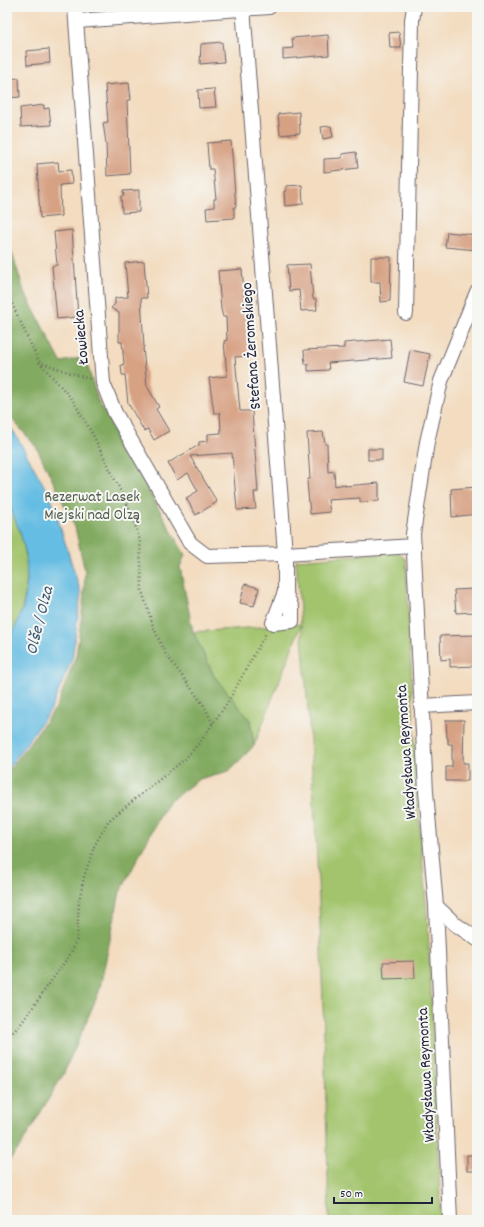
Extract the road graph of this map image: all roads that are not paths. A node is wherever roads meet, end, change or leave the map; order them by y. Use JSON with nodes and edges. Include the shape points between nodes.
{"nodes":[{"id":1,"x":269,"y":7,"type":"edge"},
{"id":2,"x":414,"y":7,"type":"edge"},
{"id":3,"x":243,"y":8,"type":"edge"},
{"id":4,"x":76,"y":14,"type":"edge"},
{"id":5,"x":477,"y":292,"type":"edge"},
{"id":6,"x":406,"y":313,"type":"dead end"},
{"id":7,"x":414,"y":546,"type":"junction"},
{"id":8,"x":285,"y":554,"type":"junction"},
{"id":9,"x":273,"y":623,"type":"road end"},
{"id":10,"x":477,"y":703,"type":"edge"},
{"id":11,"x":421,"y":706,"type":"junction"},
{"id":12,"x":436,"y":906,"type":"junction"},
{"id":13,"x":477,"y":939,"type":"edge"},
{"id":14,"x":450,"y":1220,"type":"edge"}],
"edges":[{"from":1,"to":3,"type":"street"},
{"from":2,"to":6,"type":"street"},
{"from":3,"to":4,"type":"street"},
{"from":3,"to":8,"type":"street","name":"Stefana Żeromskiego"},
{"from":4,"to":8,"type":"street","name":"Łowiecka","via":[[103,383],[115,413],[190,543],[207,556]]},
{"from":5,"to":7,"type":"street","name":"Władysława Reymonta","via":[[441,381],[427,442],[413,534]]},
{"from":7,"to":8,"type":"street"},
{"from":7,"to":11,"type":"street","name":"Władysława Reymonta"},
{"from":8,"to":9,"type":"street","name":"Stefana Żeromskiego","via":[[286,592]]},
{"from":10,"to":11,"type":"street"},
{"from":11,"to":12,"type":"street","name":"Władysława Reymonta"},
{"from":12,"to":13,"type":"street","via":[[455,924]]},
{"from":12,"to":14,"type":"street","name":"Władysława Reymonta"}]}
